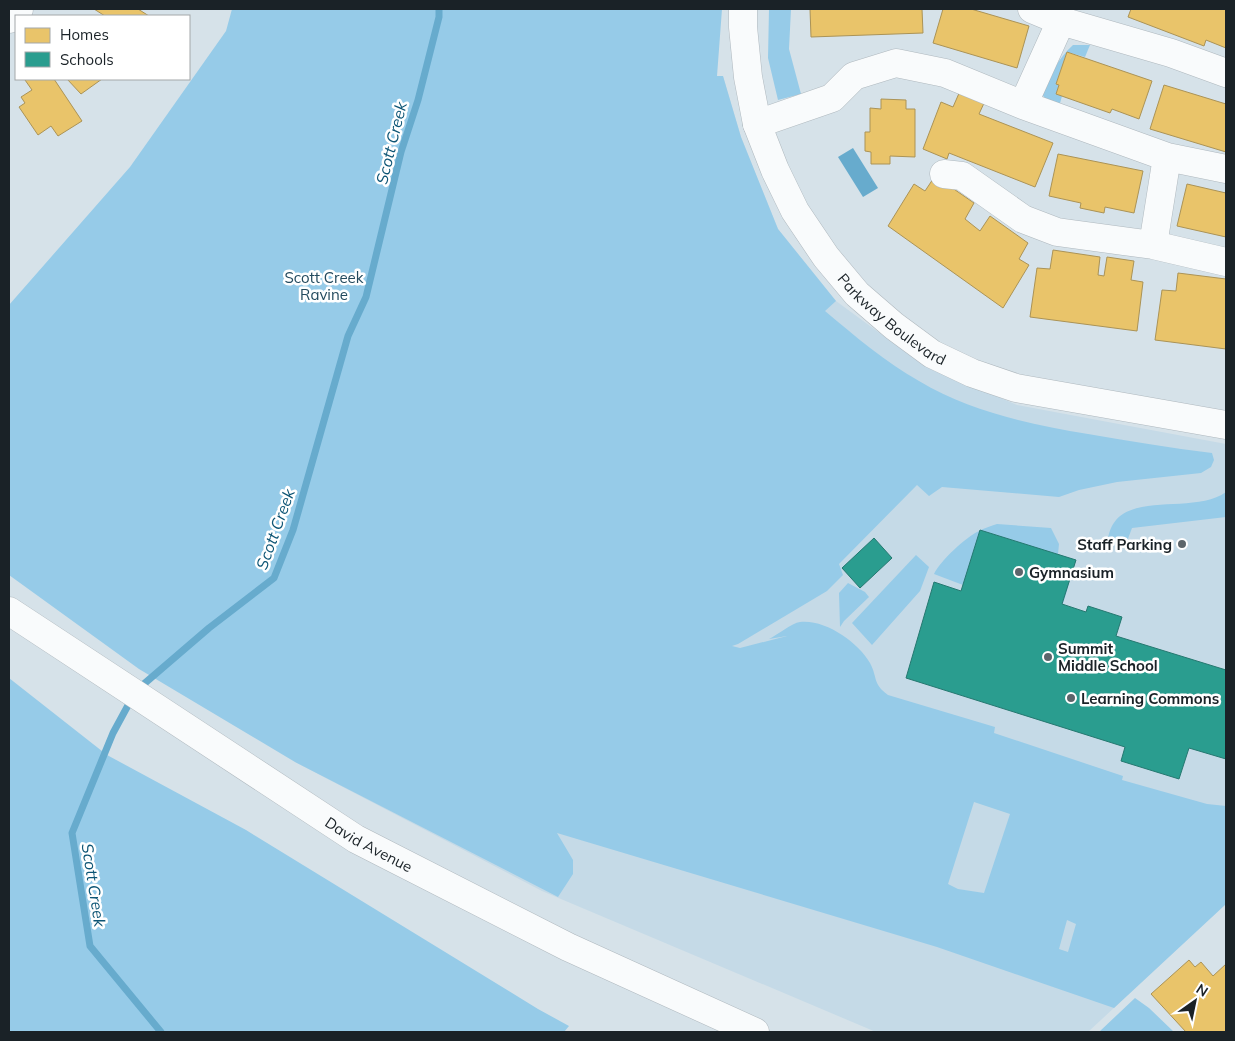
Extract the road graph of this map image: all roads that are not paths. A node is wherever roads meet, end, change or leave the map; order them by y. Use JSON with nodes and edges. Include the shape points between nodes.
{"nodes":[{"id":1,"x":19,"y":9,"type":"edge"},
{"id":2,"x":743,"y":9,"type":"edge"},
{"id":3,"x":1032,"y":9,"type":"edge"},
{"id":4,"x":9,"y":19,"type":"edge"},
{"id":5,"x":1061,"y":20,"type":"junction"},
{"id":6,"x":1226,"y":73,"type":"edge"},
{"id":7,"x":1023,"y":105,"type":"junction"},
{"id":8,"x":757,"y":124,"type":"junction"},
{"id":9,"x":1166,"y":157,"type":"junction"},
{"id":10,"x":1226,"y":169,"type":"edge"},
{"id":11,"x":944,"y":174,"type":"dead end"},
{"id":12,"x":1153,"y":245,"type":"junction"},
{"id":13,"x":1226,"y":262,"type":"edge"},
{"id":14,"x":1226,"y":424,"type":"edge"},
{"id":15,"x":9,"y":610,"type":"edge"},
{"id":16,"x":755,"y":1032,"type":"edge"}],
"edges":[{"from":1,"to":4,"type":"street"},
{"from":2,"to":8,"type":"street","name":"Parkway Boulevard","via":[[748,77]]},
{"from":3,"to":5,"type":"street"},
{"from":5,"to":6,"type":"street"},
{"from":5,"to":7,"type":"street"},
{"from":7,"to":8,"type":"street","via":[[945,73],[896,62],[854,76],[832,98]]},
{"from":7,"to":9,"type":"street"},
{"from":8,"to":14,"type":"street","name":"Parkway Boulevard","via":[[795,211],[826,258],[857,294],[932,354],[972,373],[1016,388]]},
{"from":9,"to":10,"type":"street"},
{"from":9,"to":12,"type":"street"},
{"from":11,"to":12,"type":"street","via":[[962,176],[1023,220],[1057,232]]},
{"from":12,"to":13,"type":"street"},
{"from":15,"to":16,"type":"street","name":"David Avenue","via":[[356,839],[568,947]]}]}
